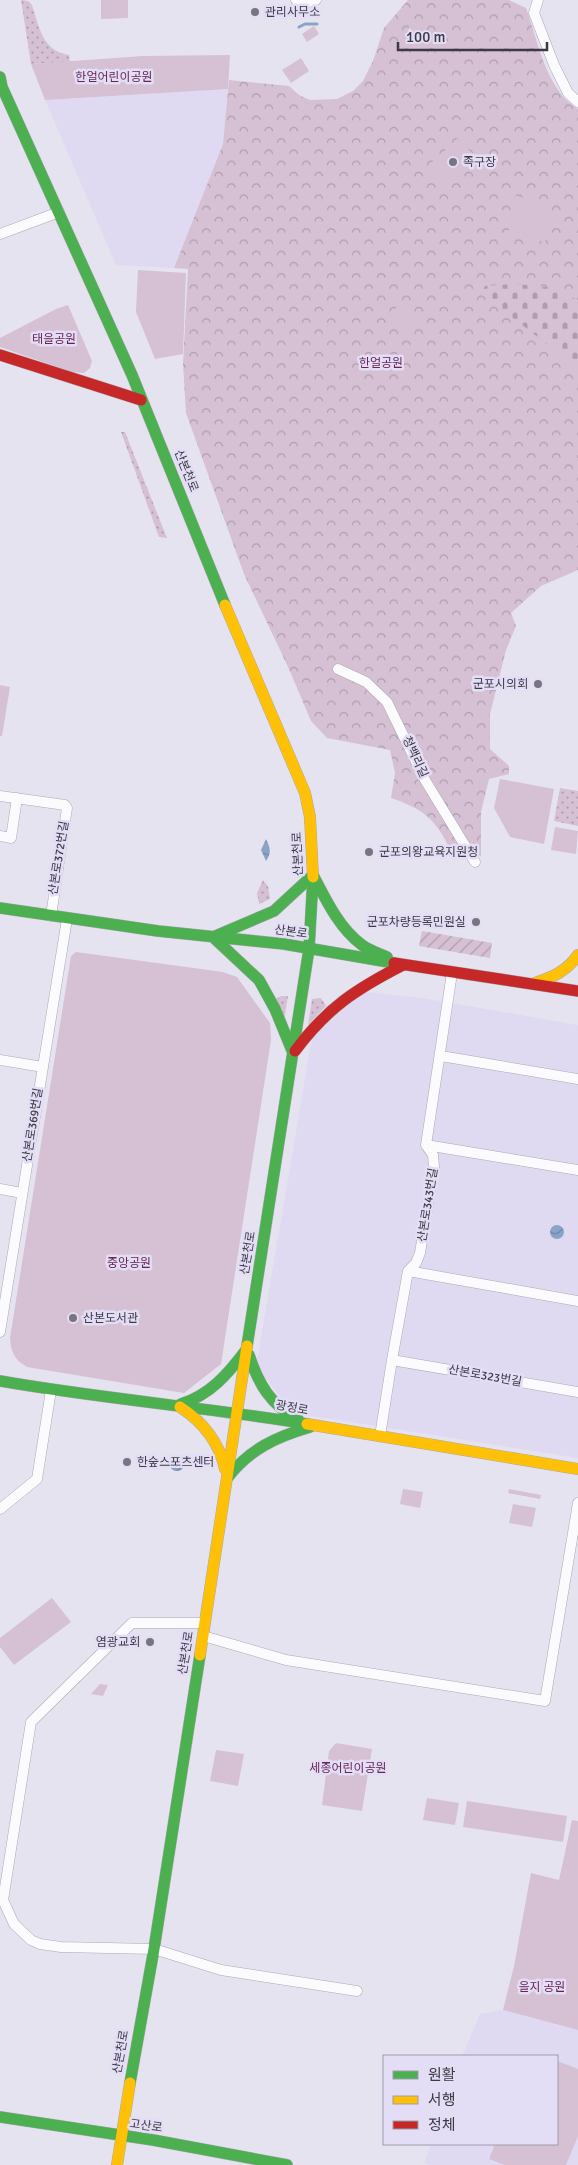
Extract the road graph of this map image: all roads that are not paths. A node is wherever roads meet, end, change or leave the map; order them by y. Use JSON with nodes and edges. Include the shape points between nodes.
{"nodes":[{"id":1,"x":296,"y":0,"type":"edge"},
{"id":2,"x":316,"y":0,"type":"edge"},
{"id":3,"x":538,"y":0,"type":"edge"},
{"id":4,"x":0,"y":77,"type":"edge"},
{"id":5,"x":578,"y":102,"type":"edge"},
{"id":6,"x":59,"y":212,"type":"junction"},
{"id":7,"x":0,"y":234,"type":"edge"},
{"id":8,"x":0,"y":355,"type":"edge"},
{"id":9,"x":141,"y":400,"type":"junction"},
{"id":10,"x":338,"y":669,"type":"dead end"},
{"id":11,"x":0,"y":796,"type":"edge"},
{"id":12,"x":17,"y":798,"type":"junction"},
{"id":13,"x":0,"y":836,"type":"edge"},
{"id":14,"x":475,"y":862,"type":"dead end"},
{"id":15,"x":313,"y":875,"type":"junction"},
{"id":16,"x":0,"y":908,"type":"edge"},
{"id":17,"x":51,"y":916,"type":"junction"},
{"id":18,"x":67,"y":919,"type":"junction"},
{"id":19,"x":213,"y":937,"type":"junction"},
{"id":20,"x":309,"y":949,"type":"junction"},
{"id":21,"x":578,"y":955,"type":"edge"},
{"id":22,"x":403,"y":965,"type":"junction"},
{"id":23,"x":452,"y":973,"type":"junction"},
{"id":24,"x":532,"y":984,"type":"junction"},
{"id":25,"x":578,"y":991,"type":"edge"},
{"id":26,"x":293,"y":1054,"type":"junction"},
{"id":27,"x":440,"y":1056,"type":"junction"},
{"id":28,"x":0,"y":1060,"type":"edge"},
{"id":29,"x":43,"y":1067,"type":"junction"},
{"id":30,"x":578,"y":1079,"type":"edge"},
{"id":31,"x":426,"y":1146,"type":"junction"},
{"id":32,"x":578,"y":1170,"type":"edge"},
{"id":33,"x":0,"y":1189,"type":"edge"},
{"id":34,"x":22,"y":1193,"type":"junction"},
{"id":35,"x":408,"y":1271,"type":"junction"},
{"id":36,"x":578,"y":1301,"type":"edge"},
{"id":37,"x":0,"y":1332,"type":"edge"},
{"id":38,"x":247,"y":1349,"type":"junction"},
{"id":39,"x":392,"y":1360,"type":"junction"},
{"id":40,"x":0,"y":1381,"type":"edge"},
{"id":41,"x":51,"y":1390,"type":"junction"},
{"id":42,"x":578,"y":1392,"type":"edge"},
{"id":43,"x":177,"y":1405,"type":"junction"},
{"id":44,"x":237,"y":1414,"type":"junction"},
{"id":45,"x":314,"y":1425,"type":"junction"},
{"id":46,"x":380,"y":1436,"type":"junction"},
{"id":47,"x":578,"y":1469,"type":"edge"},
{"id":48,"x":227,"y":1479,"type":"junction"},
{"id":49,"x":578,"y":1503,"type":"edge"},
{"id":50,"x":0,"y":1509,"type":"edge"},
{"id":51,"x":205,"y":1623,"type":"junction"},
{"id":52,"x":203,"y":1636,"type":"junction"},
{"id":53,"x":154,"y":1949,"type":"junction"},
{"id":54,"x":357,"y":1991,"type":"dead end"},
{"id":55,"x":0,"y":2117,"type":"edge"},
{"id":56,"x":120,"y":2136,"type":"junction"},
{"id":57,"x":117,"y":2165,"type":"edge"},
{"id":58,"x":287,"y":2165,"type":"edge"}],
"edges":[{"from":1,"to":2,"type":"street","via":[[303,4]]},
{"from":3,"to":5,"type":"street","via":[[534,13],[554,65],[568,93]]},
{"from":4,"to":6,"type":"street","name":"산본천로"},
{"from":6,"to":7,"type":"street"},
{"from":6,"to":9,"type":"street","name":"산본천로"},
{"from":8,"to":9,"type":"street"},
{"from":9,"to":15,"type":"street","name":"산본천로","via":[[305,793],[310,817]]},
{"from":10,"to":14,"type":"street","name":"청백리길","via":[[366,682],[387,702],[425,780]]},
{"from":11,"to":12,"type":"street","name":"산본로372번길"},
{"from":12,"to":13,"type":"street","via":[[11,838]]},
{"from":12,"to":17,"type":"street","name":"산본로372번길","via":[[65,805],[67,808]]},
{"from":15,"to":19,"type":"street","via":[[274,911]]},
{"from":15,"to":20,"type":"street","name":"산본천로"},
{"from":15,"to":22,"type":"street","via":[[335,916],[347,930],[363,945]]},
{"from":16,"to":17,"type":"street","name":"산본로"},
{"from":17,"to":18,"type":"street","name":"산본로"},
{"from":18,"to":19,"type":"street","name":"산본로"},
{"from":18,"to":29,"type":"street","name":"산본로369번길"},
{"from":19,"to":20,"type":"street","name":"산본로"},
{"from":19,"to":26,"type":"street","via":[[259,980]]},
{"from":20,"to":22,"type":"street","name":"산본로"},
{"from":20,"to":26,"type":"street","name":"산본천로"},
{"from":21,"to":24,"type":"street","via":[[570,967],[553,978]]},
{"from":22,"to":23,"type":"street","name":"산본로"},
{"from":22,"to":26,"type":"street","via":[[368,982],[337,1003]]},
{"from":23,"to":24,"type":"street","name":"산본로"},
{"from":23,"to":27,"type":"street","name":"산본로343번길"},
{"from":24,"to":25,"type":"street","name":"산본로"},
{"from":26,"to":38,"type":"street","name":"산본천로"},
{"from":27,"to":30,"type":"street"},
{"from":27,"to":31,"type":"street","name":"산본로343번길"},
{"from":28,"to":29,"type":"street"},
{"from":29,"to":34,"type":"street","name":"산본로369번길"},
{"from":31,"to":32,"type":"street"},
{"from":31,"to":35,"type":"street","name":"산본로343번길","via":[[433,1155],[434,1167],[420,1253]]},
{"from":33,"to":34,"type":"street"},
{"from":34,"to":37,"type":"street","name":"산본로369번길"},
{"from":35,"to":36,"type":"street"},
{"from":35,"to":39,"type":"street","name":"산본로343번길"},
{"from":38,"to":43,"type":"street","via":[[216,1386],[195,1401]]},
{"from":38,"to":44,"type":"street","name":"산본천로"},
{"from":38,"to":45,"type":"street","via":[[254,1374],[269,1398],[287,1415]]},
{"from":39,"to":42,"type":"street","name":"산본로323번길"},
{"from":39,"to":46,"type":"street","name":"산본로343번길"},
{"from":40,"to":41,"type":"street","name":"광정로"},
{"from":41,"to":43,"type":"street","name":"광정로"},
{"from":41,"to":50,"type":"street","via":[[36,1479]]},
{"from":43,"to":44,"type":"street","name":"광정로"},
{"from":43,"to":48,"type":"street","via":[[191,1414],[216,1442],[224,1458]]},
{"from":44,"to":45,"type":"street","name":"광정로"},
{"from":44,"to":48,"type":"street","name":"산본천로"},
{"from":45,"to":46,"type":"street","name":"광정로"},
{"from":45,"to":48,"type":"street","via":[[265,1443],[240,1460]]},
{"from":46,"to":47,"type":"street","name":"광정로"},
{"from":48,"to":51,"type":"street","name":"산본천로"},
{"from":49,"to":52,"type":"street","via":[[545,1701],[286,1660]]},
{"from":51,"to":52,"type":"street","name":"산본천로"},
{"from":51,"to":53,"type":"street","via":[[132,1623],[31,1722],[21,1783],[3,1900],[14,1924],[31,1940],[51,1946]]},
{"from":52,"to":53,"type":"street","name":"산본천로"},
{"from":53,"to":54,"type":"street","via":[[221,1970]]},
{"from":53,"to":56,"type":"street","name":"산본천로"},
{"from":55,"to":56,"type":"street","name":"고산로"},
{"from":56,"to":57,"type":"street","name":"산본천로"},
{"from":56,"to":58,"type":"street","name":"고산로"}]}
